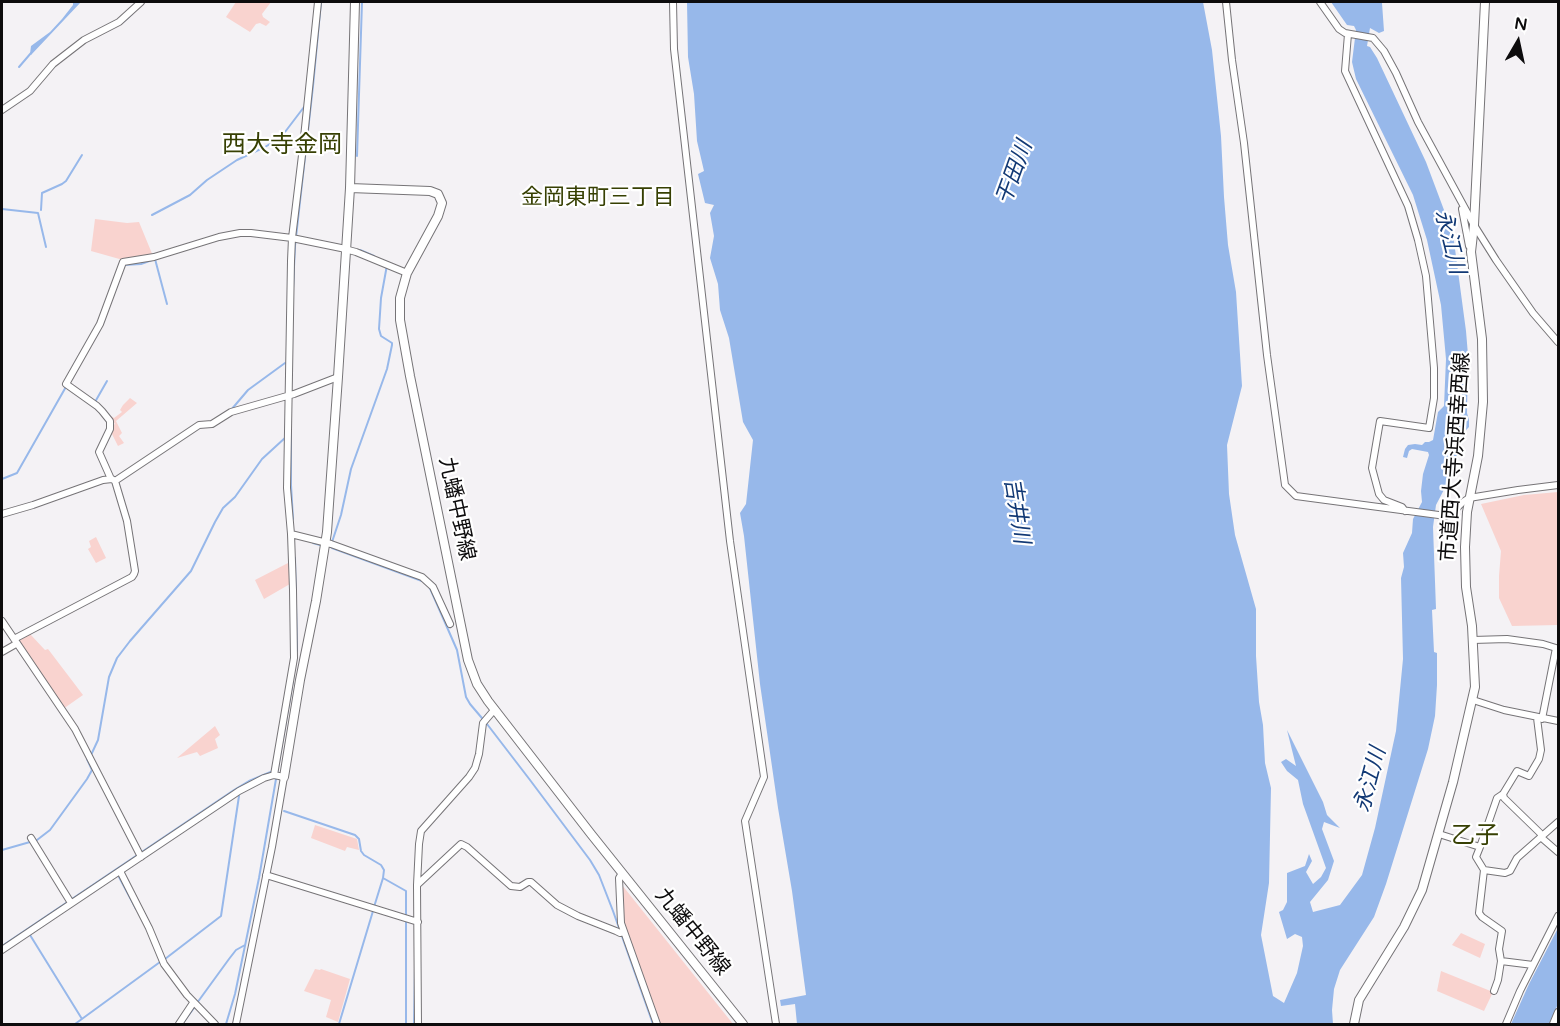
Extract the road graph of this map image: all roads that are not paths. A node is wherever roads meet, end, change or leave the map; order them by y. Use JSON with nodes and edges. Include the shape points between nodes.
{"nodes":[{"id":1,"x":141,"y":2,"type":"edge"},
{"id":2,"x":318,"y":2,"type":"edge"},
{"id":3,"x":355,"y":2,"type":"edge"},
{"id":4,"x":673,"y":2,"type":"edge"},
{"id":5,"x":1226,"y":2,"type":"edge"},
{"id":6,"x":1320,"y":2,"type":"edge"},
{"id":7,"x":1485,"y":2,"type":"edge"},
{"id":8,"x":1350,"y":34,"type":"junction"},
{"id":9,"x":2,"y":110,"type":"edge"},
{"id":10,"x":350,"y":188,"type":"junction"},
{"id":11,"x":1460,"y":201,"type":"junction"},
{"id":12,"x":1474,"y":225,"type":"junction"},
{"id":13,"x":295,"y":239,"type":"junction"},
{"id":14,"x":346,"y":249,"type":"junction"},
{"id":15,"x":1471,"y":252,"type":"junction"},
{"id":16,"x":407,"y":273,"type":"junction"},
{"id":17,"x":1558,"y":342,"type":"edge"},
{"id":18,"x":338,"y":377,"type":"junction"},
{"id":19,"x":290,"y":395,"type":"junction"},
{"id":20,"x":113,"y":480,"type":"junction"},
{"id":21,"x":1558,"y":485,"type":"edge"},
{"id":22,"x":1469,"y":498,"type":"junction"},
{"id":23,"x":1405,"y":512,"type":"junction"},
{"id":24,"x":2,"y":514,"type":"edge"},
{"id":25,"x":293,"y":534,"type":"junction"},
{"id":26,"x":325,"y":543,"type":"junction"},
{"id":27,"x":2,"y":621,"type":"edge"},
{"id":28,"x":450,"y":624,"type":"dead end"},
{"id":29,"x":1473,"y":640,"type":"junction"},
{"id":30,"x":15,"y":641,"type":"junction"},
{"id":31,"x":2,"y":652,"type":"edge"},
{"id":32,"x":1473,"y":700,"type":"junction"},
{"id":33,"x":495,"y":709,"type":"junction"},
{"id":34,"x":1540,"y":718,"type":"junction"},
{"id":35,"x":1558,"y":721,"type":"edge"},
{"id":36,"x":277,"y":774,"type":"junction"},
{"id":37,"x":1503,"y":794,"type":"junction"},
{"id":38,"x":1558,"y":822,"type":"edge"},
{"id":39,"x":1439,"y":834,"type":"junction"},
{"id":40,"x":1542,"y":836,"type":"junction"},
{"id":41,"x":33,"y":840,"type":"dead end"},
{"id":42,"x":1480,"y":847,"type":"junction"},
{"id":43,"x":1558,"y":852,"type":"edge"},
{"id":44,"x":140,"y":854,"type":"junction"},
{"id":45,"x":1484,"y":870,"type":"junction"},
{"id":46,"x":120,"y":871,"type":"junction"},
{"id":47,"x":622,"y":873,"type":"junction"},
{"id":48,"x":266,"y":874,"type":"junction"},
{"id":49,"x":417,"y":885,"type":"junction"},
{"id":50,"x":70,"y":901,"type":"junction"},
{"id":51,"x":1558,"y":916,"type":"edge"},
{"id":52,"x":416,"y":922,"type":"junction"},
{"id":53,"x":622,"y":932,"type":"junction"},
{"id":54,"x":2,"y":950,"type":"edge"},
{"id":55,"x":1501,"y":961,"type":"junction"},
{"id":56,"x":1533,"y":965,"type":"junction"},
{"id":57,"x":1494,"y":991,"type":"dead end"},
{"id":58,"x":193,"y":1003,"type":"junction"},
{"id":59,"x":1558,"y":1012,"type":"edge"},
{"id":60,"x":179,"y":1024,"type":"edge"},
{"id":61,"x":215,"y":1024,"type":"edge"},
{"id":62,"x":236,"y":1024,"type":"edge"},
{"id":63,"x":418,"y":1024,"type":"edge"},
{"id":64,"x":657,"y":1024,"type":"edge"},
{"id":65,"x":743,"y":1024,"type":"edge"},
{"id":66,"x":776,"y":1024,"type":"edge"},
{"id":67,"x":1354,"y":1024,"type":"edge"},
{"id":68,"x":1506,"y":1024,"type":"edge"},
{"id":69,"x":1553,"y":1024,"type":"edge"}],
"edges":[{"from":1,"to":9,"type":"street","via":[[119,22],[93,34],[53,64],[30,91]]},
{"from":2,"to":13,"type":"street"},
{"from":3,"to":10,"type":"street"},
{"from":4,"to":66,"type":"street","via":[[674,49],[730,541],[764,777],[745,821]]},
{"from":5,"to":23,"type":"street","via":[[1285,485],[1296,496]]},
{"from":6,"to":8,"type":"street","via":[[1333,22]]},
{"from":7,"to":12,"type":"street","name":"市道西大寺浜西幸西線"},
{"from":8,"to":11,"type":"street","via":[[1372,38],[1384,51]]},
{"from":8,"to":23,"type":"street","via":[[1345,71],[1408,206],[1426,276],[1434,368],[1429,428],[1380,421],[1372,468],[1379,494]]},
{"from":10,"to":14,"type":"street"},
{"from":10,"to":16,"type":"street","name":"九蟠中野線","via":[[430,191],[440,197],[438,216]]},
{"from":11,"to":12,"type":"street"},
{"from":11,"to":15,"type":"street"},
{"from":12,"to":15,"type":"street","name":"市道西大寺浜西幸西線"},
{"from":12,"to":17,"type":"street","via":[[1533,313]]},
{"from":13,"to":14,"type":"street"},
{"from":13,"to":19,"type":"street"},
{"from":13,"to":20,"type":"street","via":[[240,233],[123,262],[100,324],[67,385],[97,406],[110,422],[99,454]]},
{"from":14,"to":16,"type":"street"},
{"from":14,"to":18,"type":"street"},
{"from":15,"to":22,"type":"street","name":"市道西大寺浜西幸西線","via":[[1482,339],[1482,402],[1478,456]]},
{"from":16,"to":33,"type":"street","name":"九蟠中野線","via":[[399,309],[412,387],[468,660],[477,684]]},
{"from":18,"to":19,"type":"street"},
{"from":18,"to":26,"type":"street"},
{"from":19,"to":20,"type":"street","via":[[231,412],[212,424],[199,425]]},
{"from":19,"to":25,"type":"street","via":[[287,488]]},
{"from":20,"to":24,"type":"street"},
{"from":20,"to":30,"type":"street","via":[[127,521],[134,574]]},
{"from":21,"to":22,"type":"street"},
{"from":22,"to":23,"type":"street","via":[[1446,516]]},
{"from":22,"to":29,"type":"street","name":"市道西大寺浜西幸西線","via":[[1464,565]]},
{"from":25,"to":26,"type":"street"},
{"from":25,"to":36,"type":"street","via":[[294,657]]},
{"from":26,"to":28,"type":"street","via":[[422,577],[433,587]]},
{"from":26,"to":36,"type":"street","via":[[300,680]]},
{"from":27,"to":30,"type":"street"},
{"from":29,"to":32,"type":"street","name":"市道西大寺浜西幸西線"},
{"from":29,"to":34,"type":"street","via":[[1507,639],[1556,648]]},
{"from":30,"to":31,"type":"street"},
{"from":30,"to":44,"type":"street","via":[[75,729]]},
{"from":32,"to":34,"type":"street"},
{"from":32,"to":39,"type":"street","name":"市道西大寺浜西幸西線"},
{"from":33,"to":47,"type":"street","name":"九蟠中野線"},
{"from":33,"to":49,"type":"street","via":[[484,721],[474,768],[421,831]]},
{"from":34,"to":35,"type":"street"},
{"from":34,"to":37,"type":"street","via":[[1539,759],[1529,776],[1517,771]]},
{"from":36,"to":44,"type":"street","via":[[254,782]]},
{"from":36,"to":48,"type":"street"},
{"from":37,"to":40,"type":"street"},
{"from":37,"to":42,"type":"street","via":[[1497,798]]},
{"from":38,"to":40,"type":"street"},
{"from":39,"to":42,"type":"street"},
{"from":39,"to":67,"type":"street","name":"市道西大寺浜西幸西線","via":[[1422,890],[1359,1000]]},
{"from":40,"to":43,"type":"street"},
{"from":40,"to":45,"type":"street","via":[[1517,858],[1510,871]]},
{"from":41,"to":50,"type":"street"},
{"from":42,"to":45,"type":"street","via":[[1476,857]]},
{"from":44,"to":46,"type":"street"},
{"from":45,"to":55,"type":"street","via":[[1479,913],[1502,931],[1498,949]]},
{"from":46,"to":50,"type":"street"},
{"from":46,"to":58,"type":"street","via":[[164,964]]},
{"from":47,"to":53,"type":"street"},
{"from":47,"to":65,"type":"street","name":"九蟠中野線"},
{"from":48,"to":52,"type":"street"},
{"from":48,"to":62,"type":"street"},
{"from":49,"to":52,"type":"street"},
{"from":49,"to":53,"type":"street","via":[[461,844],[512,886],[531,882],[557,905]]},
{"from":50,"to":54,"type":"street"},
{"from":51,"to":56,"type":"street"},
{"from":52,"to":63,"type":"street"},
{"from":53,"to":64,"type":"street"},
{"from":55,"to":56,"type":"street"},
{"from":55,"to":57,"type":"street"},
{"from":56,"to":68,"type":"street"},
{"from":58,"to":60,"type":"street"},
{"from":58,"to":61,"type":"street"},
{"from":59,"to":69,"type":"street"}]}
